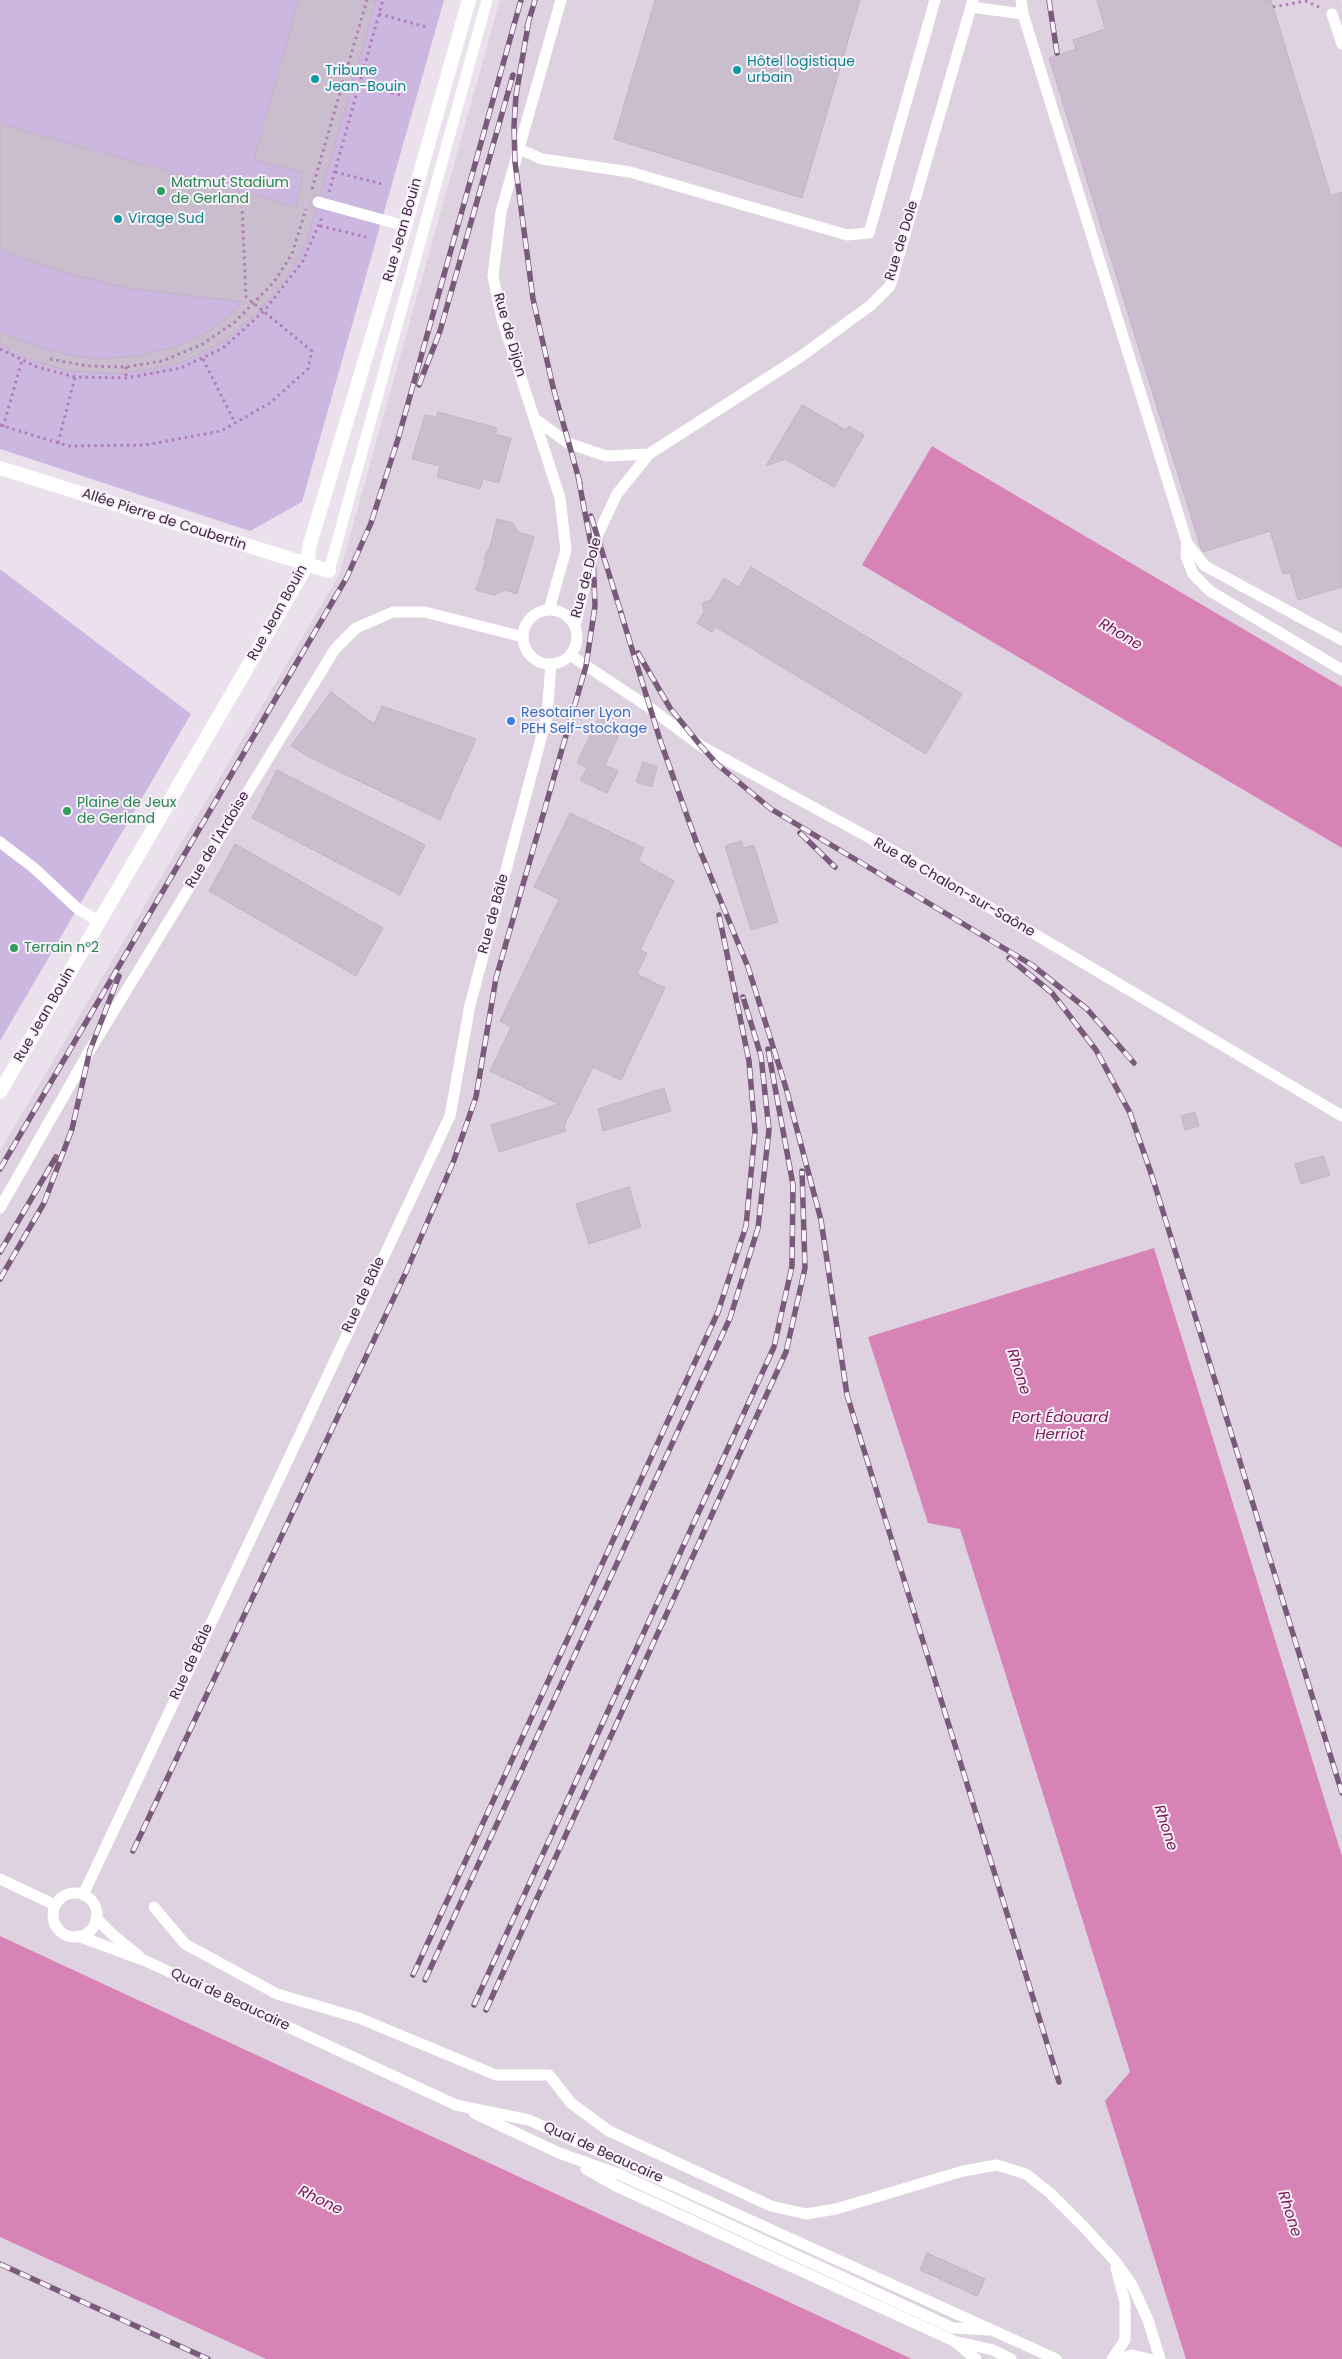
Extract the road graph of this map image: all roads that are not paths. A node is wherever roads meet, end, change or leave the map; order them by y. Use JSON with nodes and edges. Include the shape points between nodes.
{"nodes":[{"id":1,"x":469,"y":0,"type":"edge"},
{"id":2,"x":488,"y":0,"type":"edge"},
{"id":3,"x":561,"y":0,"type":"edge"},
{"id":4,"x":935,"y":0,"type":"edge"},
{"id":5,"x":1021,"y":0,"type":"edge"},
{"id":6,"x":972,"y":4,"type":"edge"},
{"id":7,"x":1023,"y":14,"type":"junction"},
{"id":8,"x":1332,"y":14,"type":"road end"},
{"id":9,"x":1342,"y":44,"type":"edge"},
{"id":10,"x":519,"y":149,"type":"junction"},
{"id":11,"x":318,"y":202,"type":"road end"},
{"id":12,"x":405,"y":226,"type":"junction"},
{"id":13,"x":535,"y":419,"type":"junction"},
{"id":14,"x":649,"y":454,"type":"junction"},
{"id":15,"x":0,"y":468,"type":"edge"},
{"id":16,"x":1187,"y":542,"type":"junction"},
{"id":17,"x":307,"y":565,"type":"junction"},
{"id":18,"x":329,"y":571,"type":"joint"},
{"id":19,"x":549,"y":610,"type":"junction"},
{"id":20,"x":575,"y":626,"type":"junction"},
{"id":21,"x":523,"y":637,"type":"junction"},
{"id":22,"x":1342,"y":640,"type":"edge"},
{"id":23,"x":570,"y":656,"type":"junction"},
{"id":24,"x":551,"y":664,"type":"junction"},
{"id":25,"x":1342,"y":670,"type":"edge"},
{"id":26,"x":0,"y":842,"type":"edge"},
{"id":27,"x":100,"y":922,"type":"junction"},
{"id":28,"x":0,"y":1092,"type":"edge"},
{"id":29,"x":1342,"y":1116,"type":"edge"},
{"id":30,"x":0,"y":1208,"type":"edge"},
{"id":31,"x":0,"y":1878,"type":"edge"},
{"id":32,"x":83,"y":1895,"type":"junction"},
{"id":33,"x":55,"y":1905,"type":"junction"},
{"id":34,"x":154,"y":1907,"type":"dead end"},
{"id":35,"x":96,"y":1918,"type":"junction"},
{"id":36,"x":78,"y":1936,"type":"junction"},
{"id":37,"x":146,"y":1962,"type":"junction"},
{"id":38,"x":456,"y":2105,"type":"junction"},
{"id":39,"x":558,"y":2153,"type":"junction"},
{"id":40,"x":1115,"y":2261,"type":"junction"},
{"id":41,"x":996,"y":2330,"type":"junction"},
{"id":42,"x":954,"y":2341,"type":"junction"},
{"id":43,"x":976,"y":2359,"type":"edge"},
{"id":44,"x":1011,"y":2359,"type":"edge"},
{"id":45,"x":1056,"y":2359,"type":"edge"},
{"id":46,"x":1112,"y":2359,"type":"edge"},
{"id":47,"x":1116,"y":2359,"type":"edge"},
{"id":48,"x":1149,"y":2359,"type":"edge"},
{"id":49,"x":1160,"y":2359,"type":"edge"}],
"edges":[{"from":1,"to":12,"type":"street","name":"Rue Jean Bouin"},
{"from":2,"to":18,"type":"lane","name":"Rue Jean Bouin"},
{"from":3,"to":10,"type":"lane","name":"Rue de Dijon"},
{"from":4,"to":10,"type":"lane","via":[[868,233],[847,235],[630,172],[542,159]]},
{"from":5,"to":7,"type":"lane"},
{"from":6,"to":7,"type":"lane"},
{"from":6,"to":14,"type":"lane","name":"Rue de Dole","via":[[890,286],[872,305],[800,357]]},
{"from":7,"to":16,"type":"lane"},
{"from":8,"to":9,"type":"lane"},
{"from":10,"to":13,"type":"lane","name":"Rue de Dijon","via":[[501,212],[493,276],[502,319]]},
{"from":11,"to":12,"type":"lane"},
{"from":12,"to":17,"type":"street","name":"Rue Jean Bouin","via":[[310,544]]},
{"from":13,"to":14,"type":"lane","via":[[568,443],[606,456]]},
{"from":13,"to":19,"type":"lane","name":"Rue de Dijon","via":[[560,498],[566,550]]},
{"from":14,"to":20,"type":"lane","name":"Rue de Dole","via":[[617,494],[597,536]]},
{"from":15,"to":17,"type":"street","name":"Allée Pierre de Coubertin"},
{"from":16,"to":22,"type":"lane","via":[[1205,566]]},
{"from":16,"to":25,"type":"lane","via":[[1186,556],[1194,574],[1210,590]]},
{"from":17,"to":18,"type":"street","name":"Allée Pierre de Coubertin"},
{"from":17,"to":27,"type":"street","name":"Rue Jean Bouin"},
{"from":19,"to":20,"type":"lane","via":[[564,615]]},
{"from":19,"to":21,"type":"lane","via":[[528,622]]},
{"from":20,"to":23,"type":"lane","via":[[576,642]]},
{"from":21,"to":24,"type":"lane","via":[[524,646],[535,660]]},
{"from":21,"to":30,"type":"lane","name":"Rue de l'Ardoise","via":[[425,612],[393,612],[356,628],[335,649],[90,1050]]},
{"from":23,"to":24,"type":"lane"},
{"from":23,"to":29,"type":"lane","name":"Rue de Chalon-sur-Saône","via":[[701,746],[900,856]]},
{"from":24,"to":32,"type":"lane","name":"Rue de Bâle","via":[[547,716],[470,1005],[450,1116]]},
{"from":26,"to":27,"type":"lane","via":[[78,909]]},
{"from":27,"to":28,"type":"street","name":"Rue Jean Bouin"},
{"from":31,"to":33,"type":"lane"},
{"from":32,"to":33,"type":"lane","via":[[64,1896]]},
{"from":32,"to":35,"type":"lane","name":"Quai de Beaucaire","via":[[94,1904]]},
{"from":33,"to":36,"type":"lane","name":"Quai de Beaucaire","via":[[55,1925],[65,1934]]},
{"from":34,"to":40,"type":"lane","via":[[186,1944],[277,1994],[359,2018],[496,2075],[549,2075],[571,2103],[609,2130],[771,2206],[806,2214],[836,2209],[962,2170],[997,2165],[1026,2174],[1050,2193]]},
{"from":35,"to":36,"type":"lane","via":[[90,1930]]},
{"from":35,"to":37,"type":"lane","name":"Quai de Beaucaire"},
{"from":36,"to":37,"type":"lane","name":"Quai de Beaucaire"},
{"from":37,"to":38,"type":"lane","name":"Quai de Beaucaire"},
{"from":38,"to":39,"type":"lane"},
{"from":38,"to":41,"type":"lane","name":"Quai de Beaucaire","via":[[529,2120]]},
{"from":39,"to":41,"type":"lane","via":[[621,2176],[952,2328]]},
{"from":39,"to":42,"type":"lane","via":[[616,2186]]},
{"from":40,"to":46,"type":"lane","via":[[1125,2302],[1125,2340]]},
{"from":40,"to":49,"type":"lane","via":[[1132,2285],[1148,2320]]},
{"from":41,"to":45,"type":"lane","name":"Quai de Beaucaire"},
{"from":42,"to":43,"type":"lane"},
{"from":42,"to":44,"type":"lane","via":[[993,2350]]},
{"from":47,"to":48,"type":"lane","via":[[1132,2355]]}]}
